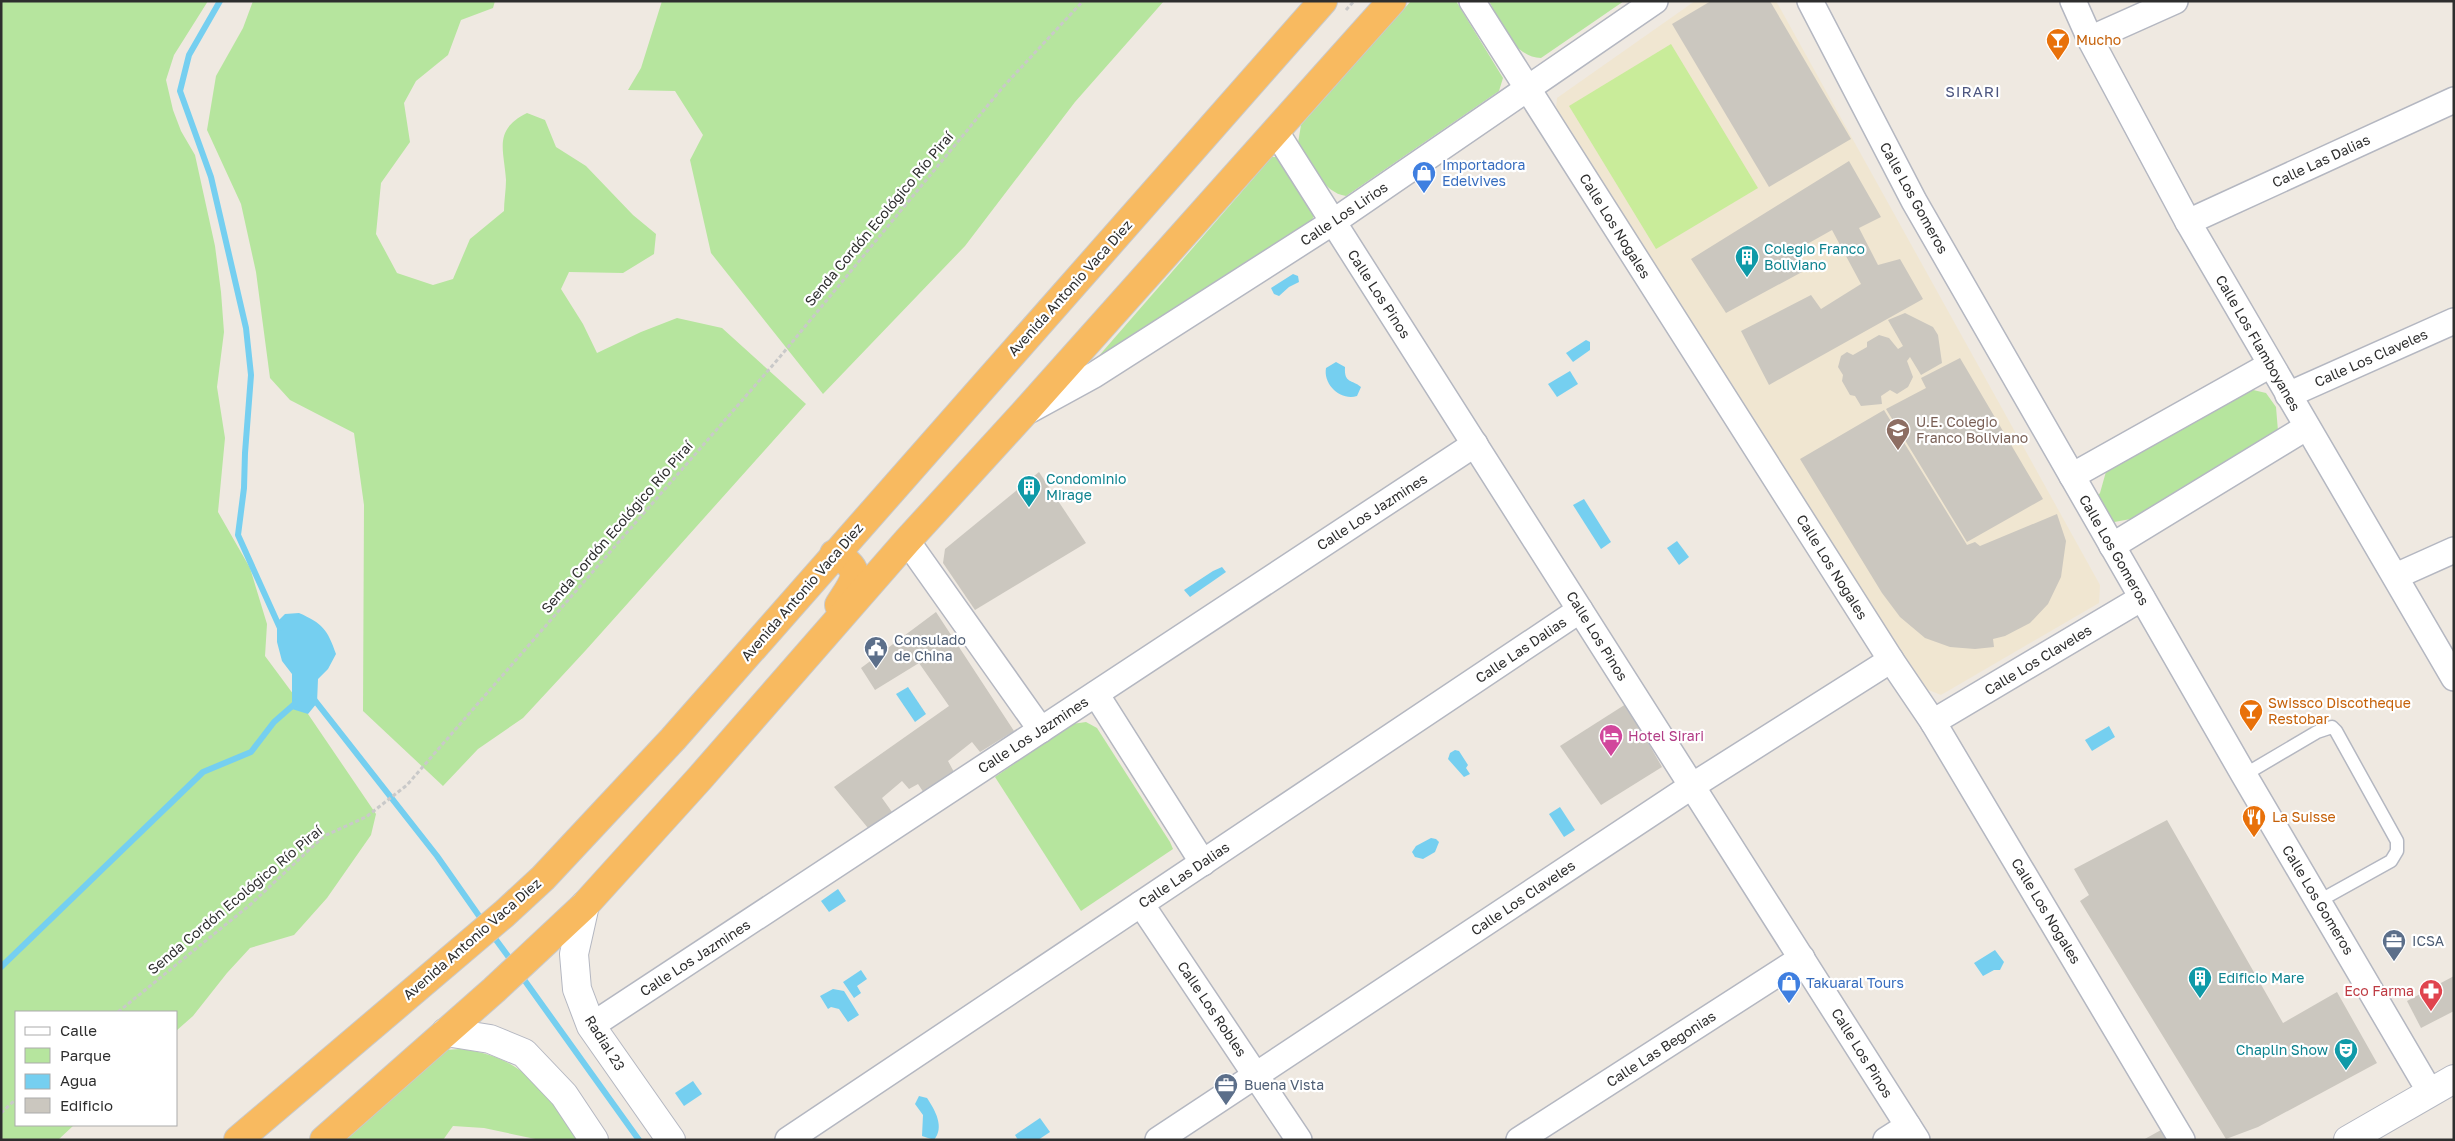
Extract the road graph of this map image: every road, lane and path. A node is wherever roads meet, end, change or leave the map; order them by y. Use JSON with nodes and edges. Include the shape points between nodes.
{"nodes":[{"id":1,"x":1083,"y":1,"type":"edge"},
{"id":2,"x":1323,"y":1,"type":"edge"},
{"id":3,"x":1392,"y":1,"type":"edge"},
{"id":4,"x":1472,"y":1,"type":"edge"},
{"id":5,"x":1655,"y":1,"type":"edge"},
{"id":6,"x":1810,"y":1,"type":"edge"},
{"id":7,"x":2073,"y":1,"type":"edge"},
{"id":8,"x":2175,"y":1,"type":"edge"},
{"id":9,"x":2090,"y":39,"type":"junction"},
{"id":10,"x":1528,"y":89,"type":"junction"},
{"id":11,"x":2454,"y":100,"type":"edge"},
{"id":12,"x":1276,"y":132,"type":"junction"},
{"id":13,"x":1333,"y":222,"type":"junction"},
{"id":14,"x":2188,"y":222,"type":"junction"},
{"id":15,"x":2454,"y":321,"type":"edge"},
{"id":16,"x":2270,"y":365,"type":"junction"},
{"id":17,"x":2288,"y":395,"type":"junction"},
{"id":18,"x":1024,"y":413,"type":"junction"},
{"id":19,"x":2307,"y":427,"type":"junction"},
{"id":20,"x":1475,"y":444,"type":"junction"},
{"id":21,"x":2072,"y":476,"type":"junction"},
{"id":22,"x":907,"y":541,"type":"junction"},
{"id":23,"x":2112,"y":546,"type":"junction"},
{"id":24,"x":2454,"y":550,"type":"edge"},
{"id":25,"x":834,"y":554,"type":"junction"},
{"id":26,"x":2396,"y":576,"type":"junction"},
{"id":27,"x":2142,"y":598,"type":"junction"},
{"id":28,"x":1580,"y":610,"type":"junction"},
{"id":29,"x":812,"y":649,"type":"junction"},
{"id":30,"x":1891,"y":660,"type":"junction"},
{"id":31,"x":2454,"y":678,"type":"edge"},
{"id":32,"x":1096,"y":694,"type":"junction"},
{"id":33,"x":1933,"y":722,"type":"junction"},
{"id":34,"x":1040,"y":730,"type":"junction"},
{"id":35,"x":2244,"y":775,"type":"junction"},
{"id":36,"x":1692,"y":786,"type":"junction"},
{"id":37,"x":1202,"y":862,"type":"junction"},
{"id":38,"x":2319,"y":902,"type":"junction"},
{"id":39,"x":1140,"y":904,"type":"junction"},
{"id":40,"x":585,"y":905,"type":"junction"},
{"id":41,"x":1802,"y":958,"type":"junction"},
{"id":42,"x":119,"y":1011,"type":"edge"},
{"id":43,"x":591,"y":1026,"type":"junction"},
{"id":44,"x":446,"y":1032,"type":"junction"},
{"id":45,"x":1257,"y":1075,"type":"junction"},
{"id":46,"x":2454,"y":1079,"type":"edge"},
{"id":47,"x":299,"y":1086,"type":"junction"},
{"id":48,"x":2430,"y":1092,"type":"junction"},
{"id":49,"x":15,"y":1100,"type":"edge"},
{"id":50,"x":1,"y":1113,"type":"edge"},
{"id":51,"x":1913,"y":1133,"type":"edge"},
{"id":52,"x":238,"y":1140,"type":"edge"},
{"id":53,"x":258,"y":1140,"type":"edge"},
{"id":54,"x":324,"y":1140,"type":"edge"},
{"id":55,"x":594,"y":1140,"type":"edge"},
{"id":56,"x":671,"y":1140,"type":"edge"},
{"id":57,"x":788,"y":1140,"type":"edge"},
{"id":58,"x":1158,"y":1140,"type":"edge"},
{"id":59,"x":1299,"y":1140,"type":"edge"},
{"id":60,"x":1520,"y":1140,"type":"edge"},
{"id":61,"x":1886,"y":1140,"type":"edge"},
{"id":62,"x":2182,"y":1140,"type":"edge"},
{"id":63,"x":2348,"y":1140,"type":"edge"}],
"edges":[{"from":1,"to":42,"type":"path","name":"Senda Cordón Ecológico Río Piraí","via":[[1003,87],[779,358],[407,785],[366,817],[324,836],[251,904]]},
{"from":2,"to":25,"type":"highway","name":"Avenida Antonio Vaca Diez"},
{"from":3,"to":12,"type":"highway"},
{"from":4,"to":10,"type":"street","name":"Calle Los Nogales"},
{"from":5,"to":10,"type":"street","name":"Calle Los Lirios"},
{"from":6,"to":21,"type":"street","name":"Calle Los Gomeros","via":[[1914,200]]},
{"from":7,"to":9,"type":"street","name":"Calle Los Flamboyanes"},
{"from":8,"to":9,"type":"street"},
{"from":9,"to":14,"type":"street","name":"Calle Los Flamboyanes"},
{"from":10,"to":13,"type":"street","name":"Calle Los Lirios"},
{"from":10,"to":30,"type":"street","name":"Calle Los Nogales"},
{"from":11,"to":14,"type":"street","name":"Calle Las Dalias"},
{"from":12,"to":13,"type":"street","name":"Calle Los Pinos"},
{"from":12,"to":18,"type":"highway"},
{"from":13,"to":18,"type":"street","name":"Calle Los Lirios","via":[[1094,375]]},
{"from":13,"to":20,"type":"street","name":"Calle Los Pinos"},
{"from":14,"to":16,"type":"street","name":"Calle Los Flamboyanes"},
{"from":15,"to":17,"type":"street","name":"Calle Los Claveles"},
{"from":16,"to":17,"type":"street","name":"Calle Los Flamboyanes"},
{"from":16,"to":21,"type":"street"},
{"from":17,"to":19,"type":"street","name":"Calle Los Flamboyanes"},
{"from":18,"to":22,"type":"highway"},
{"from":19,"to":23,"type":"street"},
{"from":19,"to":26,"type":"street","name":"Calle Los Flamboyanes"},
{"from":20,"to":28,"type":"street","name":"Calle Los Pinos"},
{"from":20,"to":32,"type":"street","name":"Calle Los Jazmines"},
{"from":21,"to":23,"type":"street","name":"Calle Los Gomeros"},
{"from":22,"to":29,"type":"highway"},
{"from":22,"to":34,"type":"street"},
{"from":23,"to":27,"type":"street","name":"Calle Los Gomeros"},
{"from":24,"to":26,"type":"street"},
{"from":25,"to":29,"type":"highway","via":[[853,566],[854,582]]},
{"from":25,"to":47,"type":"highway","name":"Avenida Antonio Vaca Diez","via":[[673,739],[543,878]]},
{"from":26,"to":31,"type":"street","name":"Calle Los Flamboyanes"},
{"from":27,"to":33,"type":"street","name":"Calle Los Claveles"},
{"from":27,"to":35,"type":"street","name":"Calle Los Gomeros"},
{"from":28,"to":36,"type":"street","name":"Calle Los Pinos"},
{"from":28,"to":37,"type":"street","name":"Calle Las Dalias"},
{"from":29,"to":40,"type":"highway"},
{"from":30,"to":33,"type":"street","name":"Calle Los Nogales"},
{"from":30,"to":36,"type":"street","name":"Calle Los Claveles"},
{"from":32,"to":34,"type":"street","name":"Calle Los Jazmines"},
{"from":32,"to":37,"type":"street"},
{"from":33,"to":62,"type":"street","name":"Calle Los Nogales"},
{"from":34,"to":43,"type":"street","name":"Calle Los Jazmines"},
{"from":35,"to":38,"type":"street","name":"Calle Los Gomeros"},
{"from":35,"to":38,"type":"lane","via":[[2317,732],[2332,727],[2336,731],[2397,841],[2398,851],[2391,861]]},
{"from":36,"to":41,"type":"street","name":"Calle Los Pinos"},
{"from":36,"to":45,"type":"street","name":"Calle Los Claveles"},
{"from":37,"to":39,"type":"street","name":"Calle Las Dalias"},
{"from":38,"to":48,"type":"street","name":"Calle Los Gomeros"},
{"from":39,"to":45,"type":"street","name":"Calle Los Robles"},
{"from":39,"to":57,"type":"street","name":"Calle Las Dalias"},
{"from":40,"to":43,"type":"street","name":"Radial 23","via":[[574,954],[576,990]]},
{"from":40,"to":44,"type":"highway"},
{"from":41,"to":51,"type":"street","name":"Calle Los Pinos"},
{"from":41,"to":60,"type":"street","name":"Calle Las Begonias"},
{"from":43,"to":56,"type":"street","name":"Radial 23"},
{"from":44,"to":54,"type":"highway"},
{"from":44,"to":55,"type":"street","via":[[490,1039],[524,1053],[564,1095]]},
{"from":45,"to":58,"type":"street","name":"Calle Los Claveles"},
{"from":45,"to":59,"type":"street","name":"Calle Los Robles"},
{"from":46,"to":48,"type":"street"},
{"from":47,"to":52,"type":"highway","name":"Avenida Antonio Vaca Diez"},
{"from":47,"to":53,"type":"highway","via":[[272,1127]]},
{"from":48,"to":63,"type":"street"},
{"from":49,"to":50,"type":"path"},
{"from":51,"to":61,"type":"street"}]}
